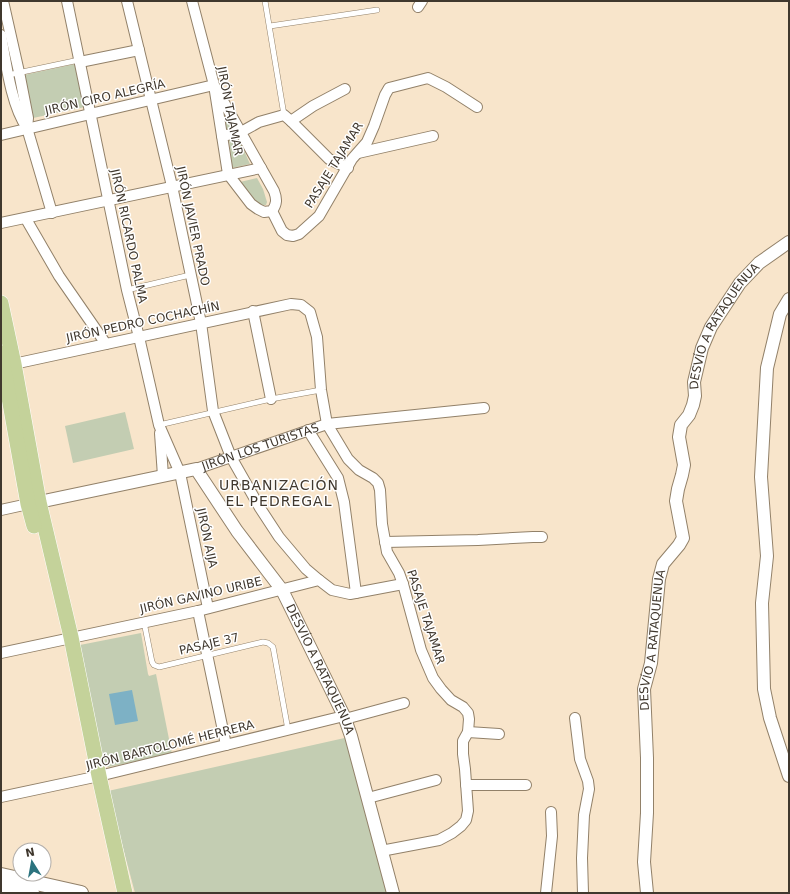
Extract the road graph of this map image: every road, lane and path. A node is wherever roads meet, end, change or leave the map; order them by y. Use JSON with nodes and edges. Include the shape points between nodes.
{"nodes":[{"id":1,"x":3,"y":1,"type":"edge"},
{"id":2,"x":67,"y":1,"type":"edge"},
{"id":3,"x":127,"y":1,"type":"edge"},
{"id":4,"x":192,"y":1,"type":"edge"},
{"id":5,"x":265,"y":1,"type":"edge"},
{"id":6,"x":377,"y":10,"type":"dead end"},
{"id":7,"x":270,"y":26,"type":"junction"},
{"id":8,"x":1,"y":35,"type":"edge"},
{"id":9,"x":139,"y":50,"type":"junction"},
{"id":10,"x":80,"y":61,"type":"junction"},
{"id":11,"x":19,"y":72,"type":"junction"},
{"id":12,"x":8,"y":75,"type":"junction"},
{"id":13,"x":214,"y":85,"type":"junction"},
{"id":14,"x":345,"y":89,"type":"dead end"},
{"id":15,"x":151,"y":100,"type":"junction"},
{"id":16,"x":477,"y":107,"type":"dead end"},
{"id":17,"x":90,"y":113,"type":"junction"},
{"id":18,"x":288,"y":118,"type":"junction"},
{"id":19,"x":27,"y":128,"type":"junction"},
{"id":20,"x":241,"y":132,"type":"junction"},
{"id":21,"x":1,"y":135,"type":"edge"},
{"id":22,"x":222,"y":136,"type":"junction"},
{"id":23,"x":433,"y":136,"type":"dead end"},
{"id":24,"x":358,"y":153,"type":"junction"},
{"id":25,"x":261,"y":168,"type":"junction"},
{"id":26,"x":348,"y":168,"type":"junction"},
{"id":27,"x":228,"y":174,"type":"junction"},
{"id":28,"x":172,"y":186,"type":"junction"},
{"id":29,"x":108,"y":200,"type":"junction"},
{"id":30,"x":268,"y":211,"type":"junction"},
{"id":31,"x":52,"y":213,"type":"junction"},
{"id":32,"x":26,"y":218,"type":"junction"},
{"id":33,"x":1,"y":223,"type":"edge"},
{"id":34,"x":789,"y":242,"type":"edge"},
{"id":35,"x":190,"y":275,"type":"junction"},
{"id":36,"x":127,"y":290,"type":"junction"},
{"id":37,"x":789,"y":299,"type":"edge"},
{"id":38,"x":1,"y":303,"type":"edge"},
{"id":39,"x":291,"y":304,"type":"joint"},
{"id":40,"x":253,"y":311,"type":"junction"},
{"id":41,"x":201,"y":324,"type":"junction"},
{"id":42,"x":139,"y":336,"type":"junction"},
{"id":43,"x":106,"y":344,"type":"junction"},
{"id":44,"x":5,"y":362,"type":"edge"},
{"id":45,"x":321,"y":390,"type":"junction"},
{"id":46,"x":271,"y":399,"type":"junction"},
{"id":47,"x":484,"y":408,"type":"dead end"},
{"id":48,"x":213,"y":411,"type":"junction"},
{"id":49,"x":327,"y":424,"type":"junction"},
{"id":50,"x":159,"y":425,"type":"junction"},
{"id":51,"x":308,"y":430,"type":"junction"},
{"id":52,"x":231,"y":457,"type":"junction"},
{"id":53,"x":196,"y":469,"type":"junction"},
{"id":54,"x":180,"y":473,"type":"junction"},
{"id":55,"x":163,"y":476,"type":"junction"},
{"id":56,"x":34,"y":503,"type":"junction"},
{"id":57,"x":1,"y":510,"type":"edge"},
{"id":58,"x":542,"y":537,"type":"dead end"},
{"id":59,"x":385,"y":542,"type":"junction"},
{"id":60,"x":319,"y":580,"type":"junction"},
{"id":61,"x":403,"y":584,"type":"junction"},
{"id":62,"x":282,"y":590,"type":"junction"},
{"id":63,"x":356,"y":593,"type":"junction"},
{"id":64,"x":203,"y":609,"type":"junction"},
{"id":65,"x":144,"y":622,"type":"junction"},
{"id":66,"x":66,"y":638,"type":"junction"},
{"id":67,"x":1,"y":653,"type":"edge"},
{"id":68,"x":207,"y":655,"type":"junction"},
{"id":69,"x":404,"y":703,"type":"dead end"},
{"id":70,"x":345,"y":717,"type":"junction"},
{"id":71,"x":575,"y":718,"type":"dead end"},
{"id":72,"x":288,"y":730,"type":"junction"},
{"id":73,"x":468,"y":732,"type":"junction"},
{"id":74,"x":499,"y":734,"type":"dead end"},
{"id":75,"x":226,"y":745,"type":"junction"},
{"id":76,"x":789,"y":776,"type":"edge"},
{"id":77,"x":95,"y":777,"type":"junction"},
{"id":78,"x":436,"y":780,"type":"dead end"},
{"id":79,"x":466,"y":785,"type":"junction"},
{"id":80,"x":526,"y":785,"type":"dead end"},
{"id":81,"x":1,"y":797,"type":"edge"},
{"id":82,"x":368,"y":798,"type":"junction"},
{"id":83,"x":551,"y":812,"type":"dead end"},
{"id":84,"x":381,"y":851,"type":"junction"},
{"id":85,"x":1,"y":875,"type":"edge"},
{"id":86,"x":1,"y":886,"type":"edge"},
{"id":87,"x":32,"y":893,"type":"edge"},
{"id":88,"x":81,"y":893,"type":"edge"},
{"id":89,"x":116,"y":893,"type":"edge"},
{"id":90,"x":125,"y":893,"type":"edge"},
{"id":91,"x":393,"y":893,"type":"edge"},
{"id":92,"x":546,"y":893,"type":"edge"},
{"id":93,"x":583,"y":893,"type":"edge"},
{"id":94,"x":647,"y":893,"type":"edge"}],
"edges":[{"from":1,"to":11,"type":"street"},
{"from":2,"to":10,"type":"street","name":"JIRÓN RICARDO PALMA"},
{"from":3,"to":9,"type":"street","name":"JIRÓN JAVIER PRADO"},
{"from":4,"to":13,"type":"street","name":"JIRÓN TAJAMAR"},
{"from":5,"to":7,"type":"lane"},
{"from":6,"to":7,"type":"lane"},
{"from":7,"to":18,"type":"lane"},
{"from":8,"to":12,"type":"street"},
{"from":9,"to":10,"type":"street"},
{"from":9,"to":15,"type":"street","name":"JIRÓN JAVIER PRADO"},
{"from":10,"to":11,"type":"lane"},
{"from":10,"to":17,"type":"street","name":"JIRÓN RICARDO PALMA"},
{"from":11,"to":12,"type":"lane"},
{"from":11,"to":19,"type":"street","via":[[28,118]]},
{"from":12,"to":19,"type":"street","via":[[21,119]]},
{"from":13,"to":15,"type":"street","name":"JIRÓN CIRO ALEGRÍA"},
{"from":13,"to":20,"type":"street"},
{"from":13,"to":22,"type":"street","name":"JIRÓN TAJAMAR"},
{"from":14,"to":18,"type":"street"},
{"from":15,"to":17,"type":"street","name":"JIRÓN CIRO ALEGRÍA"},
{"from":15,"to":28,"type":"street","name":"JIRÓN JAVIER PRADO"},
{"from":16,"to":24,"type":"street","name":"PASAJE TAJAMAR","via":[[428,78],[389,88],[374,126]]},
{"from":17,"to":19,"type":"street","name":"JIRÓN CIRO ALEGRÍA"},
{"from":17,"to":29,"type":"street","name":"JIRÓN RICARDO PALMA"},
{"from":18,"to":20,"type":"street","via":[[259,122]]},
{"from":18,"to":26,"type":"street","via":[[329,159]]},
{"from":19,"to":21,"type":"street","name":"JIRÓN CIRO ALEGRÍA"},
{"from":19,"to":31,"type":"street"},
{"from":20,"to":22,"type":"street"},
{"from":20,"to":25,"type":"street"},
{"from":22,"to":27,"type":"street","name":"JIRÓN TAJAMAR"},
{"from":23,"to":24,"type":"street"},
{"from":24,"to":26,"type":"street","name":"PASAJE TAJAMAR"},
{"from":25,"to":27,"type":"street"},
{"from":25,"to":30,"type":"street","via":[[277,198],[276,206]]},
{"from":26,"to":30,"type":"street","name":"PASAJE TAJAMAR","via":[[319,216],[299,234],[287,235]]},
{"from":27,"to":28,"type":"street"},
{"from":27,"to":30,"type":"street","name":"JIRÓN TAJAMAR","via":[[251,204]]},
{"from":28,"to":29,"type":"street"},
{"from":28,"to":35,"type":"street","name":"JIRÓN JAVIER PRADO"},
{"from":29,"to":31,"type":"street"},
{"from":29,"to":36,"type":"street","name":"JIRÓN RICARDO PALMA"},
{"from":31,"to":32,"type":"street"},
{"from":32,"to":33,"type":"street"},
{"from":32,"to":43,"type":"street","via":[[59,276]]},
{"from":34,"to":94,"type":"street","name":"DESVÍO A RATAQUENUA","via":[[759,263],[740,283],[712,327],[702,348],[694,382],[694,405],[681,426],[679,437],[684,464],[676,501],[683,538],[662,564],[651,664],[644,689],[647,819],[644,862]]},
{"from":35,"to":36,"type":"lane"},
{"from":35,"to":41,"type":"street","name":"JIRÓN JAVIER PRADO"},
{"from":36,"to":42,"type":"street","name":"JIRÓN RICARDO PALMA"},
{"from":37,"to":76,"type":"street","via":[[780,314],[767,368],[761,477],[767,556],[762,603],[764,689],[770,718]]},
{"from":38,"to":44,"type":"main road"},
{"from":39,"to":40,"type":"street","name":"JIRÓN PEDRO COCHACHÍN"},
{"from":39,"to":45,"type":"street","name":"PASAJE TAJAMAR","via":[[301,305],[310,312],[316,337]]},
{"from":40,"to":41,"type":"street","name":"JIRÓN PEDRO COCHACHÍN"},
{"from":40,"to":46,"type":"street"},
{"from":41,"to":42,"type":"street","name":"JIRÓN PEDRO COCHACHÍN"},
{"from":41,"to":48,"type":"street","name":"JIRÓN JAVIER PRADO"},
{"from":42,"to":43,"type":"street","name":"JIRÓN PEDRO COCHACHÍN"},
{"from":42,"to":50,"type":"street","name":"JIRÓN RICARDO PALMA"},
{"from":43,"to":44,"type":"street","name":"JIRÓN PEDRO COCHACHÍN"},
{"from":44,"to":56,"type":"main road"},
{"from":45,"to":46,"type":"lane"},
{"from":45,"to":49,"type":"street","name":"PASAJE TAJAMAR"},
{"from":46,"to":48,"type":"lane"},
{"from":47,"to":49,"type":"street","name":"JIRÓN LOS TURISTAS"},
{"from":48,"to":50,"type":"lane"},
{"from":48,"to":52,"type":"street","name":"JIRÓN JAVIER PRADO"},
{"from":49,"to":51,"type":"street","name":"JIRÓN LOS TURISTAS"},
{"from":49,"to":59,"type":"street","name":"PASAJE TAJAMAR","via":[[348,459],[378,483]]},
{"from":50,"to":54,"type":"street","name":"JIRÓN RICARDO PALMA"},
{"from":50,"to":55,"type":"street"},
{"from":51,"to":52,"type":"street","name":"JIRÓN LOS TURISTAS"},
{"from":51,"to":63,"type":"street","via":[[338,478],[344,502]]},
{"from":52,"to":53,"type":"street","name":"JIRÓN LOS TURISTAS"},
{"from":52,"to":60,"type":"street","name":"JIRÓN JAVIER PRADO","via":[[279,536]]},
{"from":53,"to":54,"type":"street","name":"JIRÓN LOS TURISTAS"},
{"from":53,"to":62,"type":"street","name":"DESVÍO A RATAQUENUA","via":[[237,531]]},
{"from":54,"to":55,"type":"street","name":"JIRÓN LOS TURISTAS"},
{"from":54,"to":64,"type":"street","name":"JIRÓN AIJA"},
{"from":55,"to":56,"type":"street","name":"JIRÓN LOS TURISTAS"},
{"from":56,"to":57,"type":"street"},
{"from":56,"to":66,"type":"main road"},
{"from":58,"to":59,"type":"street"},
{"from":59,"to":61,"type":"street","name":"PASAJE TAJAMAR","via":[[387,552]]},
{"from":60,"to":62,"type":"street","name":"JIRÓN GAVINO URIBE"},
{"from":60,"to":63,"type":"street","via":[[332,590]]},
{"from":61,"to":63,"type":"street"},
{"from":61,"to":73,"type":"street","name":"PASAJE TAJAMAR","via":[[421,650],[433,678],[451,700],[468,713]]},
{"from":62,"to":64,"type":"street","name":"JIRÓN GAVINO URIBE"},
{"from":62,"to":70,"type":"street","name":"DESVÍO A RATAQUENUA"},
{"from":64,"to":65,"type":"street","name":"JIRÓN GAVINO URIBE"},
{"from":64,"to":68,"type":"street","name":"JIRÓN AIJA"},
{"from":65,"to":66,"type":"street","name":"JIRÓN GAVINO URIBE"},
{"from":65,"to":68,"type":"lane","name":"PASAJE 37","via":[[154,666]]},
{"from":66,"to":67,"type":"street","name":"JIRÓN GAVINO URIBE"},
{"from":66,"to":77,"type":"main road"},
{"from":68,"to":72,"type":"lane","name":"PASAJE 37","via":[[263,642],[273,647]]},
{"from":68,"to":75,"type":"street","name":"JIRÓN AIJA"},
{"from":69,"to":70,"type":"street","name":"JIRÓN BARTOLOMÉ HERRERA"},
{"from":70,"to":72,"type":"street","name":"JIRÓN BARTOLOMÉ HERRERA"},
{"from":70,"to":82,"type":"street","name":"DESVÍO A RATAQUENUA"},
{"from":71,"to":93,"type":"street","via":[[580,759],[589,788],[584,815]]},
{"from":72,"to":75,"type":"street","name":"JIRÓN BARTOLOMÉ HERRERA"},
{"from":73,"to":74,"type":"street"},
{"from":73,"to":79,"type":"street","name":"PASAJE TAJAMAR","via":[[463,741]]},
{"from":75,"to":77,"type":"street","name":"JIRÓN BARTOLOMÉ HERRERA"},
{"from":77,"to":81,"type":"street","name":"JIRÓN BARTOLOMÉ HERRERA"},
{"from":77,"to":89,"type":"main road"},
{"from":77,"to":90,"type":"main road"},
{"from":78,"to":82,"type":"street"},
{"from":79,"to":80,"type":"street"},
{"from":79,"to":84,"type":"street","name":"PASAJE TAJAMAR","via":[[466,820],[452,833],[439,840]]},
{"from":82,"to":84,"type":"street","name":"DESVÍO A RATAQUENUA"},
{"from":83,"to":92,"type":"street","via":[[552,836]]},
{"from":84,"to":91,"type":"street","name":"DESVÍO A RATAQUENUA"},
{"from":85,"to":88,"type":"main road"},
{"from":86,"to":87,"type":"main road"}]}
